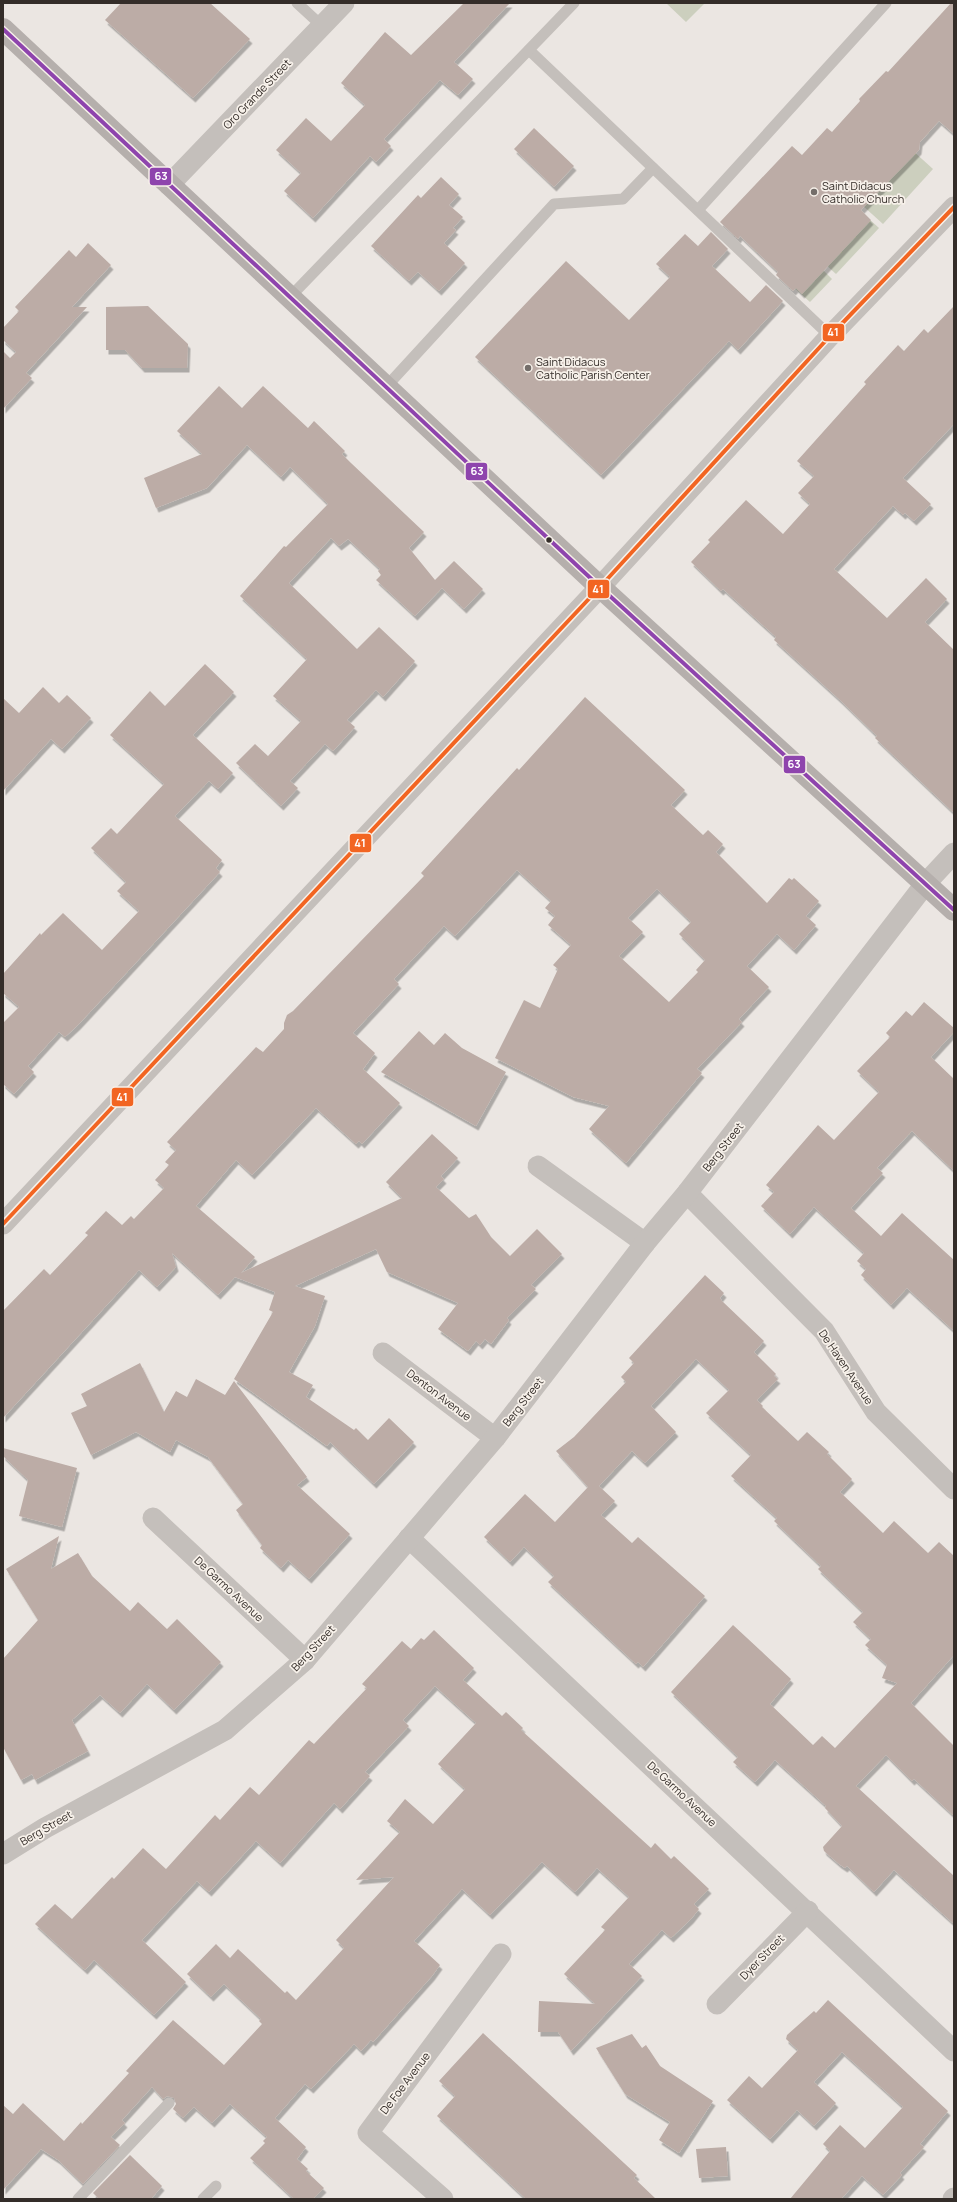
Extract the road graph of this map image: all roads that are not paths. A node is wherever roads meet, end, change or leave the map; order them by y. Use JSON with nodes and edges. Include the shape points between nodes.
{"nodes":[{"id":1,"x":297,"y":3,"type":"edge"},
{"id":2,"x":344,"y":3,"type":"edge"},
{"id":3,"x":574,"y":3,"type":"edge"},
{"id":4,"x":886,"y":3,"type":"edge"},
{"id":5,"x":322,"y":26,"type":"junction"},
{"id":6,"x":3,"y":29,"type":"edge"},
{"id":7,"x":529,"y":50,"type":"junction"},
{"id":8,"x":653,"y":168,"type":"junction"},
{"id":9,"x":169,"y":185,"type":"junction"},
{"id":10,"x":954,"y":207,"type":"edge"},
{"id":11,"x":698,"y":210,"type":"junction"},
{"id":12,"x":290,"y":297,"type":"junction"},
{"id":13,"x":830,"y":336,"type":"junction"},
{"id":14,"x":386,"y":387,"type":"junction"},
{"id":15,"x":600,"y":587,"type":"junction"},
{"id":16,"x":954,"y":853,"type":"edge"},
{"id":17,"x":926,"y":883,"type":"junction"},
{"id":18,"x":954,"y":910,"type":"edge"},
{"id":19,"x":538,"y":1166,"type":"dead end"},
{"id":20,"x":687,"y":1193,"type":"junction"},
{"id":21,"x":3,"y":1224,"type":"edge"},
{"id":22,"x":645,"y":1243,"type":"junction"},
{"id":23,"x":383,"y":1353,"type":"dead end"},
{"id":24,"x":495,"y":1438,"type":"junction"},
{"id":25,"x":954,"y":1489,"type":"edge"},
{"id":26,"x":154,"y":1518,"type":"dead end"},
{"id":27,"x":410,"y":1538,"type":"junction"},
{"id":28,"x":305,"y":1660,"type":"junction"},
{"id":29,"x":3,"y":1854,"type":"edge"},
{"id":30,"x":808,"y":1911,"type":"junction"},
{"id":31,"x":501,"y":1954,"type":"dead end"},
{"id":32,"x":717,"y":2004,"type":"dead end"},
{"id":33,"x":954,"y":2051,"type":"edge"},
{"id":34,"x":169,"y":2103,"type":"dead end"},
{"id":35,"x":216,"y":2186,"type":"dead end"},
{"id":36,"x":78,"y":2199,"type":"edge"},
{"id":37,"x":203,"y":2199,"type":"edge"},
{"id":38,"x":443,"y":2199,"type":"edge"}],
"edges":[{"from":1,"to":5,"type":"lane"},
{"from":2,"to":5,"type":"street","name":"Oro Grande Street"},
{"from":3,"to":7,"type":"lane"},
{"from":4,"to":11,"type":"lane"},
{"from":5,"to":9,"type":"street","name":"Oro Grande Street"},
{"from":6,"to":9,"type":"main road"},
{"from":7,"to":8,"type":"lane"},
{"from":7,"to":12,"type":"lane"},
{"from":8,"to":11,"type":"lane"},
{"from":8,"to":14,"type":"lane","via":[[623,199],[554,204]]},
{"from":9,"to":12,"type":"main road"},
{"from":10,"to":13,"type":"street"},
{"from":11,"to":13,"type":"lane"},
{"from":12,"to":14,"type":"main road"},
{"from":13,"to":15,"type":"street"},
{"from":14,"to":15,"type":"main road"},
{"from":15,"to":17,"type":"main road"},
{"from":15,"to":21,"type":"street"},
{"from":16,"to":17,"type":"street","name":"Berg Street"},
{"from":17,"to":18,"type":"main road"},
{"from":17,"to":20,"type":"street","name":"Berg Street"},
{"from":19,"to":22,"type":"street"},
{"from":20,"to":22,"type":"street","name":"Berg Street"},
{"from":20,"to":25,"type":"street","name":"De Haven Avenue","via":[[824,1331],[876,1412]]},
{"from":22,"to":24,"type":"street","name":"Berg Street"},
{"from":23,"to":24,"type":"street","name":"Denton Avenue"},
{"from":24,"to":27,"type":"street","name":"Berg Street"},
{"from":26,"to":28,"type":"street","name":"De Garmo Avenue"},
{"from":27,"to":28,"type":"street","name":"Berg Street"},
{"from":27,"to":30,"type":"street","name":"De Garmo Avenue"},
{"from":28,"to":29,"type":"street","name":"Berg Street","via":[[225,1730],[45,1828]]},
{"from":30,"to":32,"type":"street","name":"Dyer Street"},
{"from":30,"to":33,"type":"street","name":"De Garmo Avenue"},
{"from":31,"to":38,"type":"street","name":"De Foe Avenue","via":[[368,2133]]},
{"from":34,"to":36,"type":"lane"},
{"from":35,"to":37,"type":"lane"}]}
